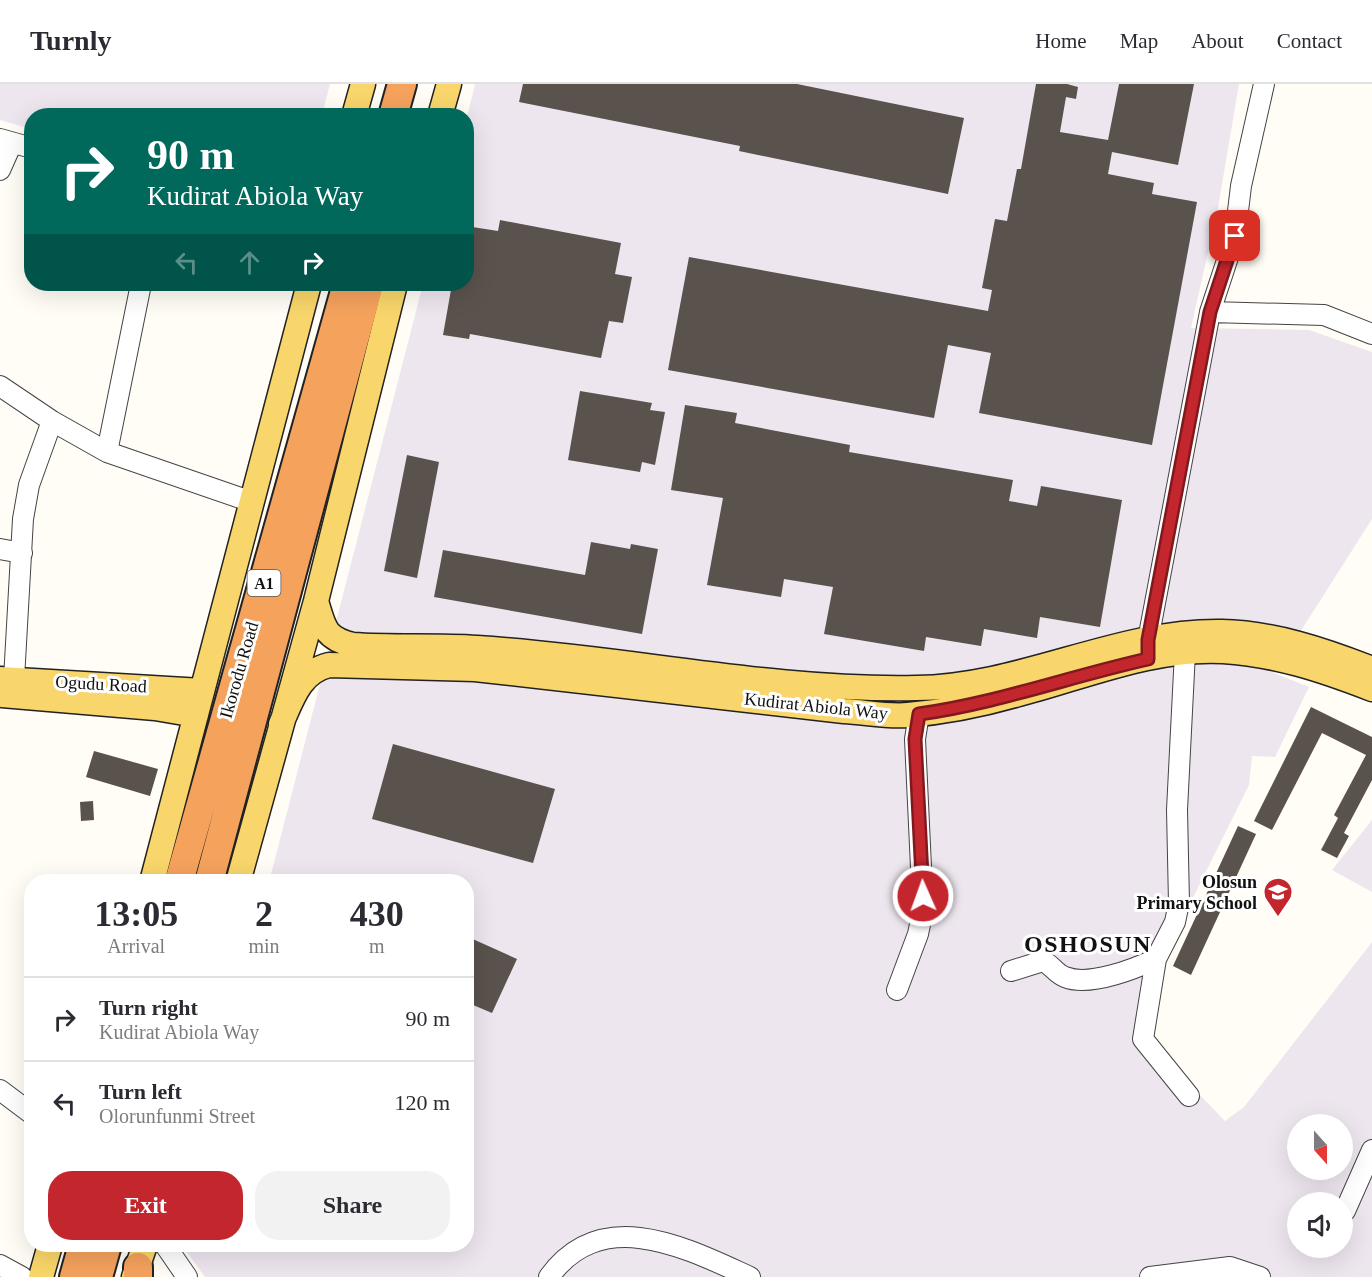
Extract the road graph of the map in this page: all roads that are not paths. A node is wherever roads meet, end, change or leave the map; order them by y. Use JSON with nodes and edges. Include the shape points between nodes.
{"nodes":[{"id":1,"x":363,"y":84,"type":"edge"},
{"id":2,"x":402,"y":84,"type":"edge"},
{"id":3,"x":422,"y":84,"type":"edge"},
{"id":4,"x":449,"y":84,"type":"edge"},
{"id":5,"x":1264,"y":84,"type":"edge"},
{"id":6,"x":356,"y":108,"type":"edge"},
{"id":7,"x":395,"y":108,"type":"edge"},
{"id":8,"x":416,"y":108,"type":"edge"},
{"id":9,"x":442,"y":108,"type":"edge"},
{"id":10,"x":15,"y":143,"type":"edge"},
{"id":11,"x":0,"y":170,"type":"edge"},
{"id":12,"x":140,"y":291,"type":"edge"},
{"id":13,"x":307,"y":291,"type":"edge"},
{"id":14,"x":345,"y":291,"type":"edge"},
{"id":15,"x":367,"y":291,"type":"edge"},
{"id":16,"x":393,"y":291,"type":"edge"},
{"id":17,"x":1210,"y":312,"type":"junction"},
{"id":18,"x":1372,"y":334,"type":"edge"},
{"id":19,"x":0,"y":386,"type":"edge"},
{"id":20,"x":52,"y":421,"type":"junction"},
{"id":21,"x":107,"y":452,"type":"junction"},
{"id":22,"x":252,"y":502,"type":"junction"},
{"id":23,"x":0,"y":549,"type":"edge"},
{"id":24,"x":22,"y":553,"type":"junction"},
{"id":25,"x":316,"y":601,"type":"junction"},
{"id":26,"x":1148,"y":650,"type":"junction"},
{"id":27,"x":1185,"y":652,"type":"junction"},
{"id":28,"x":1372,"y":669,"type":"edge"},
{"id":29,"x":5,"y":684,"type":"edge"},
{"id":30,"x":1372,"y":689,"type":"edge"},
{"id":31,"x":202,"y":691,"type":"junction"},
{"id":32,"x":919,"y":714,"type":"junction"},
{"id":33,"x":196,"y":715,"type":"junction"},
{"id":34,"x":281,"y":724,"type":"junction"},
{"id":35,"x":191,"y":838,"type":"junction"},
{"id":36,"x":220,"y":845,"type":"junction"},
{"id":37,"x":154,"y":874,"type":"edge"},
{"id":38,"x":168,"y":874,"type":"edge"},
{"id":39,"x":181,"y":874,"type":"edge"},
{"id":40,"x":211,"y":874,"type":"edge"},
{"id":41,"x":222,"y":874,"type":"edge"},
{"id":42,"x":240,"y":874,"type":"edge"},
{"id":43,"x":1156,"y":959,"type":"junction"},
{"id":44,"x":1011,"y":971,"type":"dead end"},
{"id":45,"x":897,"y":990,"type":"dead end"},
{"id":46,"x":0,"y":1090,"type":"edge"},
{"id":47,"x":1189,"y":1096,"type":"dead end"},
{"id":48,"x":24,"y":1108,"type":"edge"},
{"id":49,"x":1372,"y":1150,"type":"edge"},
{"id":50,"x":1353,"y":1193,"type":"edge"},
{"id":51,"x":48,"y":1252,"type":"edge"},
{"id":52,"x":81,"y":1252,"type":"edge"},
{"id":53,"x":105,"y":1252,"type":"edge"},
{"id":54,"x":170,"y":1252,"type":"edge"},
{"id":55,"x":0,"y":1265,"type":"edge"},
{"id":56,"x":22,"y":1277,"type":"edge"},
{"id":57,"x":41,"y":1277,"type":"edge"},
{"id":58,"x":74,"y":1277,"type":"edge"},
{"id":59,"x":98,"y":1277,"type":"edge"},
{"id":60,"x":187,"y":1277,"type":"edge"},
{"id":61,"x":549,"y":1277,"type":"edge"},
{"id":62,"x":750,"y":1277,"type":"edge"},
{"id":63,"x":1150,"y":1277,"type":"edge"},
{"id":64,"x":1260,"y":1277,"type":"edge"}],
"edges":[{"from":1,"to":6,"type":"main road"},
{"from":2,"to":7,"type":"highway"},
{"from":3,"to":8,"type":"highway"},
{"from":4,"to":9,"type":"main road"},
{"from":5,"to":17,"type":"street","via":[[1240,186],[1235,236]]},
{"from":10,"to":11,"type":"street"},
{"from":12,"to":21,"type":"street"},
{"from":13,"to":22,"type":"main road","name":"Ikorodu Road"},
{"from":14,"to":35,"type":"highway","name":"Ikorodu Road","number":"A1"},
{"from":15,"to":36,"type":"highway","name":"Ikorodu Road","number":"A1"},
{"from":16,"to":25,"type":"main road"},
{"from":17,"to":18,"type":"street","via":[[1324,315]]},
{"from":17,"to":26,"type":"street"},
{"from":19,"to":20,"type":"street"},
{"from":20,"to":21,"type":"street"},
{"from":20,"to":24,"type":"street","via":[[29,485]]},
{"from":21,"to":22,"type":"street"},
{"from":22,"to":31,"type":"main road","name":"Ikorodu Road"},
{"from":23,"to":24,"type":"street"},
{"from":24,"to":29,"type":"street"},
{"from":25,"to":26,"type":"main road","name":"Kudirat Abiola Way","via":[[329,635],[353,645],[477,648],[846,687],[959,686],[1010,677],[1104,650]]},
{"from":25,"to":34,"type":"main road"},
{"from":26,"to":27,"type":"main road","name":"Kudirat Abiola Way"},
{"from":26,"to":28,"type":"main road","name":"Kudirat Abiola Way","via":[[1171,635],[1222,632],[1278,639]]},
{"from":26,"to":32,"type":"main road","name":"Kudirat Abiola Way","via":[[1015,695]]},
{"from":27,"to":30,"type":"main road","name":"Kudirat Abiola Way","via":[[1222,651],[1274,657]]},
{"from":27,"to":43,"type":"street","via":[[1177,810],[1179,903],[1175,922]]},
{"from":29,"to":31,"type":"main road","name":"Ogudu Road"},
{"from":29,"to":33,"type":"main road","name":"Ogudu Road"},
{"from":31,"to":33,"type":"main road","name":"Ikorodu Road"},
{"from":32,"to":34,"type":"main road","name":"Kudirat Abiola Way","via":[[844,711],[475,669],[348,664],[316,668],[306,676]]},
{"from":32,"to":45,"type":"street","via":[[915,739],[923,910]]},
{"from":33,"to":37,"type":"main road","name":"Ikorodu Road"},
{"from":34,"to":42,"type":"main road"},
{"from":35,"to":38,"type":"highway"},
{"from":35,"to":39,"type":"highway","name":"Ikorodu Road","number":"A1"},
{"from":36,"to":40,"type":"highway","name":"Ikorodu Road","number":"A1"},
{"from":36,"to":41,"type":"highway"},
{"from":43,"to":44,"type":"street","via":[[1130,970],[1086,980],[1065,977],[1043,962]]},
{"from":43,"to":47,"type":"street","via":[[1143,1039]]},
{"from":46,"to":48,"type":"street"},
{"from":49,"to":50,"type":"street"},
{"from":51,"to":57,"type":"main road"},
{"from":52,"to":58,"type":"highway"},
{"from":53,"to":59,"type":"highway"},
{"from":54,"to":60,"type":"street"},
{"from":55,"to":56,"type":"street"},
{"from":61,"to":62,"type":"street","via":[[560,1262],[591,1244],[627,1235],[680,1245]]},
{"from":63,"to":64,"type":"street","via":[[1230,1268]]}]}
